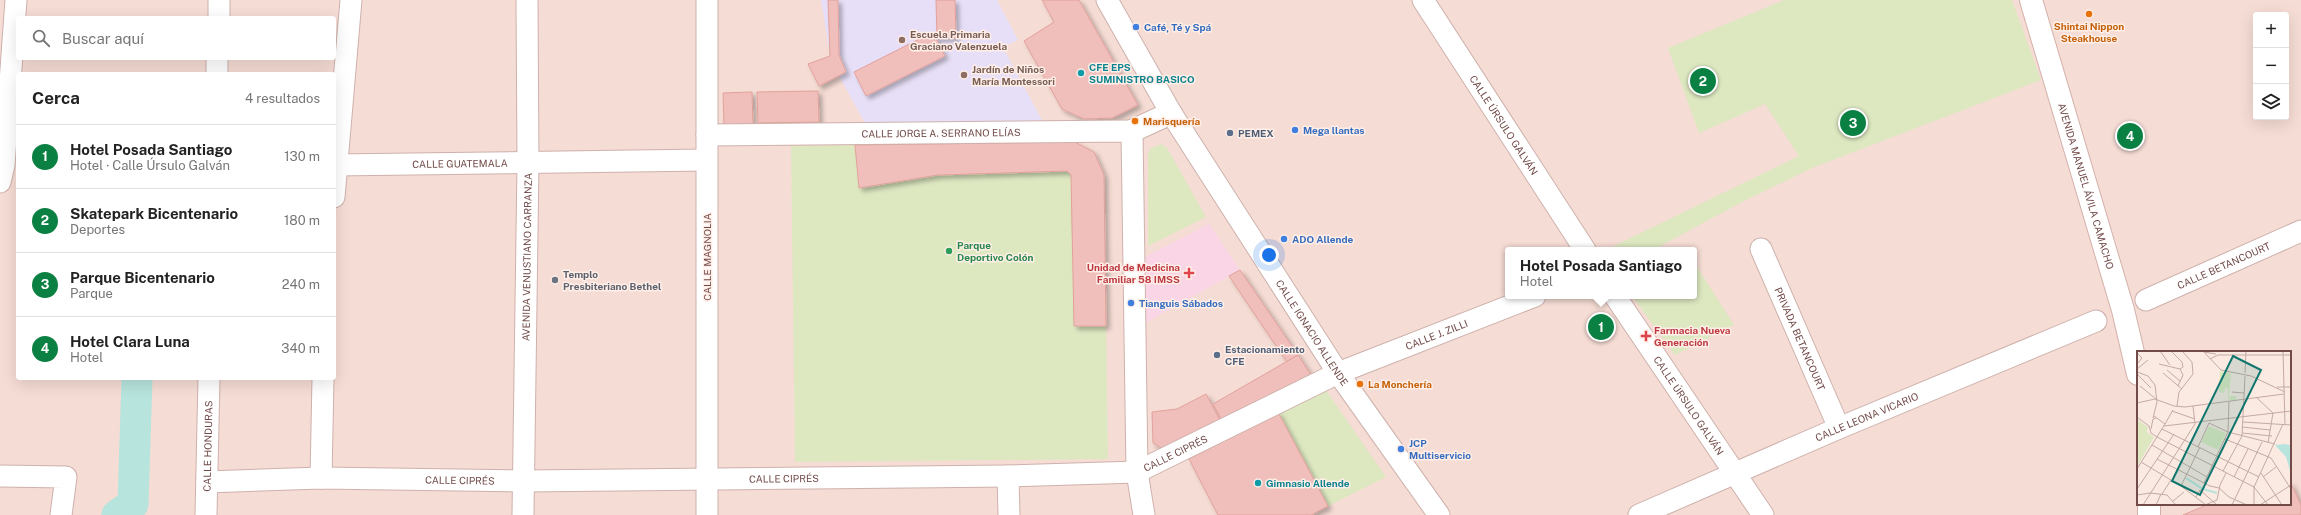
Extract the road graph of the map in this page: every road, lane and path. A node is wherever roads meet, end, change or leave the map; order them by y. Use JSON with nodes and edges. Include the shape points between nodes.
{"nodes":[{"id":1,"x":16,"y":0,"type":"edge"},
{"id":2,"x":219,"y":0,"type":"edge"},
{"id":3,"x":351,"y":0,"type":"edge"},
{"id":4,"x":527,"y":0,"type":"edge"},
{"id":5,"x":707,"y":0,"type":"edge"},
{"id":6,"x":1107,"y":0,"type":"edge"},
{"id":7,"x":1423,"y":0,"type":"edge"},
{"id":8,"x":2031,"y":0,"type":"edge"},
{"id":9,"x":219,"y":16,"type":"edge"},
{"id":10,"x":217,"y":60,"type":"edge"},
{"id":11,"x":216,"y":72,"type":"edge"},
{"id":12,"x":1171,"y":113,"type":"junction"},
{"id":13,"x":1132,"y":131,"type":"junction"},
{"id":14,"x":707,"y":135,"type":"junction"},
{"id":15,"x":706,"y":160,"type":"junction"},
{"id":16,"x":528,"y":163,"type":"junction"},
{"id":17,"x":336,"y":165,"type":"edge"},
{"id":18,"x":7,"y":171,"type":"edge"},
{"id":19,"x":2301,"y":231,"type":"edge"},
{"id":20,"x":1583,"y":247,"type":"edge"},
{"id":21,"x":1761,"y":249,"type":"dead end"},
{"id":22,"x":1528,"y":299,"type":"edge"},
{"id":23,"x":1617,"y":299,"type":"edge"},
{"id":24,"x":2146,"y":300,"type":"dead end"},
{"id":25,"x":2096,"y":321,"type":"dead end"},
{"id":26,"x":2137,"y":370,"type":"edge"},
{"id":27,"x":1338,"y":373,"type":"junction"},
{"id":28,"x":209,"y":380,"type":"edge"},
{"id":29,"x":323,"y":380,"type":"edge"},
{"id":30,"x":1839,"y":428,"type":"junction"},
{"id":31,"x":1137,"y":472,"type":"junction"},
{"id":32,"x":1736,"y":474,"type":"junction"},
{"id":33,"x":0,"y":476,"type":"edge"},
{"id":34,"x":1008,"y":476,"type":"junction"},
{"id":35,"x":321,"y":478,"type":"junction"},
{"id":36,"x":707,"y":478,"type":"junction"},
{"id":37,"x":524,"y":480,"type":"junction"},
{"id":38,"x":207,"y":482,"type":"junction"},
{"id":39,"x":61,"y":515,"type":"edge"},
{"id":40,"x":206,"y":515,"type":"edge"},
{"id":41,"x":523,"y":515,"type":"edge"},
{"id":42,"x":707,"y":515,"type":"edge"},
{"id":43,"x":1009,"y":515,"type":"edge"},
{"id":44,"x":1144,"y":515,"type":"edge"},
{"id":45,"x":1439,"y":515,"type":"edge"},
{"id":46,"x":1639,"y":515,"type":"edge"},
{"id":47,"x":1763,"y":515,"type":"edge"}],
"edges":[{"from":1,"to":18,"type":"street"},
{"from":2,"to":9,"type":"street"},
{"from":3,"to":17,"type":"street"},
{"from":4,"to":16,"type":"street","name":"AVENIDA VENUSTIANO CARRANZA"},
{"from":5,"to":14,"type":"street","name":"CALLE MAGNOLIA"},
{"from":6,"to":12,"type":"street","name":"CALLE IGNACIO ALLENDE"},
{"from":7,"to":20,"type":"street","name":"CALLE ÚRSULO GALVÁN"},
{"from":8,"to":26,"type":"main road","name":"AVENIDA MANUEL ÁVILA CAMACHO","via":[[2123,310]]},
{"from":10,"to":11,"type":"street"},
{"from":12,"to":13,"type":"main road","name":"CALLE JORGE A. SERRANO ELÍAS"},
{"from":12,"to":27,"type":"street","name":"CALLE IGNACIO ALLENDE"},
{"from":13,"to":14,"type":"street","name":"CALLE JORGE A. SERRANO ELÍAS"},
{"from":13,"to":31,"type":"street"},
{"from":14,"to":15,"type":"street","name":"CALLE MAGNOLIA"},
{"from":15,"to":16,"type":"street","name":"CALLE GUATEMALA"},
{"from":15,"to":36,"type":"street","name":"CALLE MAGNOLIA"},
{"from":16,"to":17,"type":"street","name":"CALLE GUATEMALA"},
{"from":16,"to":37,"type":"street","name":"AVENIDA VENUSTIANO CARRANZA"},
{"from":19,"to":24,"type":"street","name":"CALLE BETANCOURT"},
{"from":21,"to":30,"type":"street","name":"PRIVADA BETANCOURT"},
{"from":22,"to":27,"type":"street","name":"CALLE J. ZILLI"},
{"from":23,"to":32,"type":"street","name":"CALLE ÚRSULO GALVÁN"},
{"from":25,"to":30,"type":"street","name":"CALLE LEONA VICARIO"},
{"from":27,"to":31,"type":"street","name":"CALLE CIPRÉS"},
{"from":27,"to":45,"type":"street","name":"CALLE IGNACIO ALLENDE"},
{"from":28,"to":38,"type":"street","name":"CALLE HONDURAS"},
{"from":29,"to":35,"type":"street"},
{"from":30,"to":32,"type":"street","name":"CALLE LEONA VICARIO"},
{"from":31,"to":34,"type":"street","name":"CALLE CIPRÉS"},
{"from":31,"to":44,"type":"street"},
{"from":32,"to":46,"type":"street","name":"CALLE LEONA VICARIO"},
{"from":32,"to":47,"type":"street","name":"CALLE ÚRSULO GALVÁN"},
{"from":33,"to":39,"type":"street","via":[[66,477]]},
{"from":34,"to":36,"type":"street","name":"CALLE CIPRÉS"},
{"from":34,"to":43,"type":"street"},
{"from":35,"to":37,"type":"street","name":"CALLE CIPRÉS"},
{"from":35,"to":38,"type":"street","name":"CALLE CIPRÉS"},
{"from":36,"to":37,"type":"street","name":"CALLE CIPRÉS"},
{"from":36,"to":42,"type":"street","name":"CALLE MAGNOLIA"},
{"from":37,"to":41,"type":"street","name":"AVENIDA VENUSTIANO CARRANZA"},
{"from":38,"to":40,"type":"street","name":"CALLE HONDURAS"}]}
